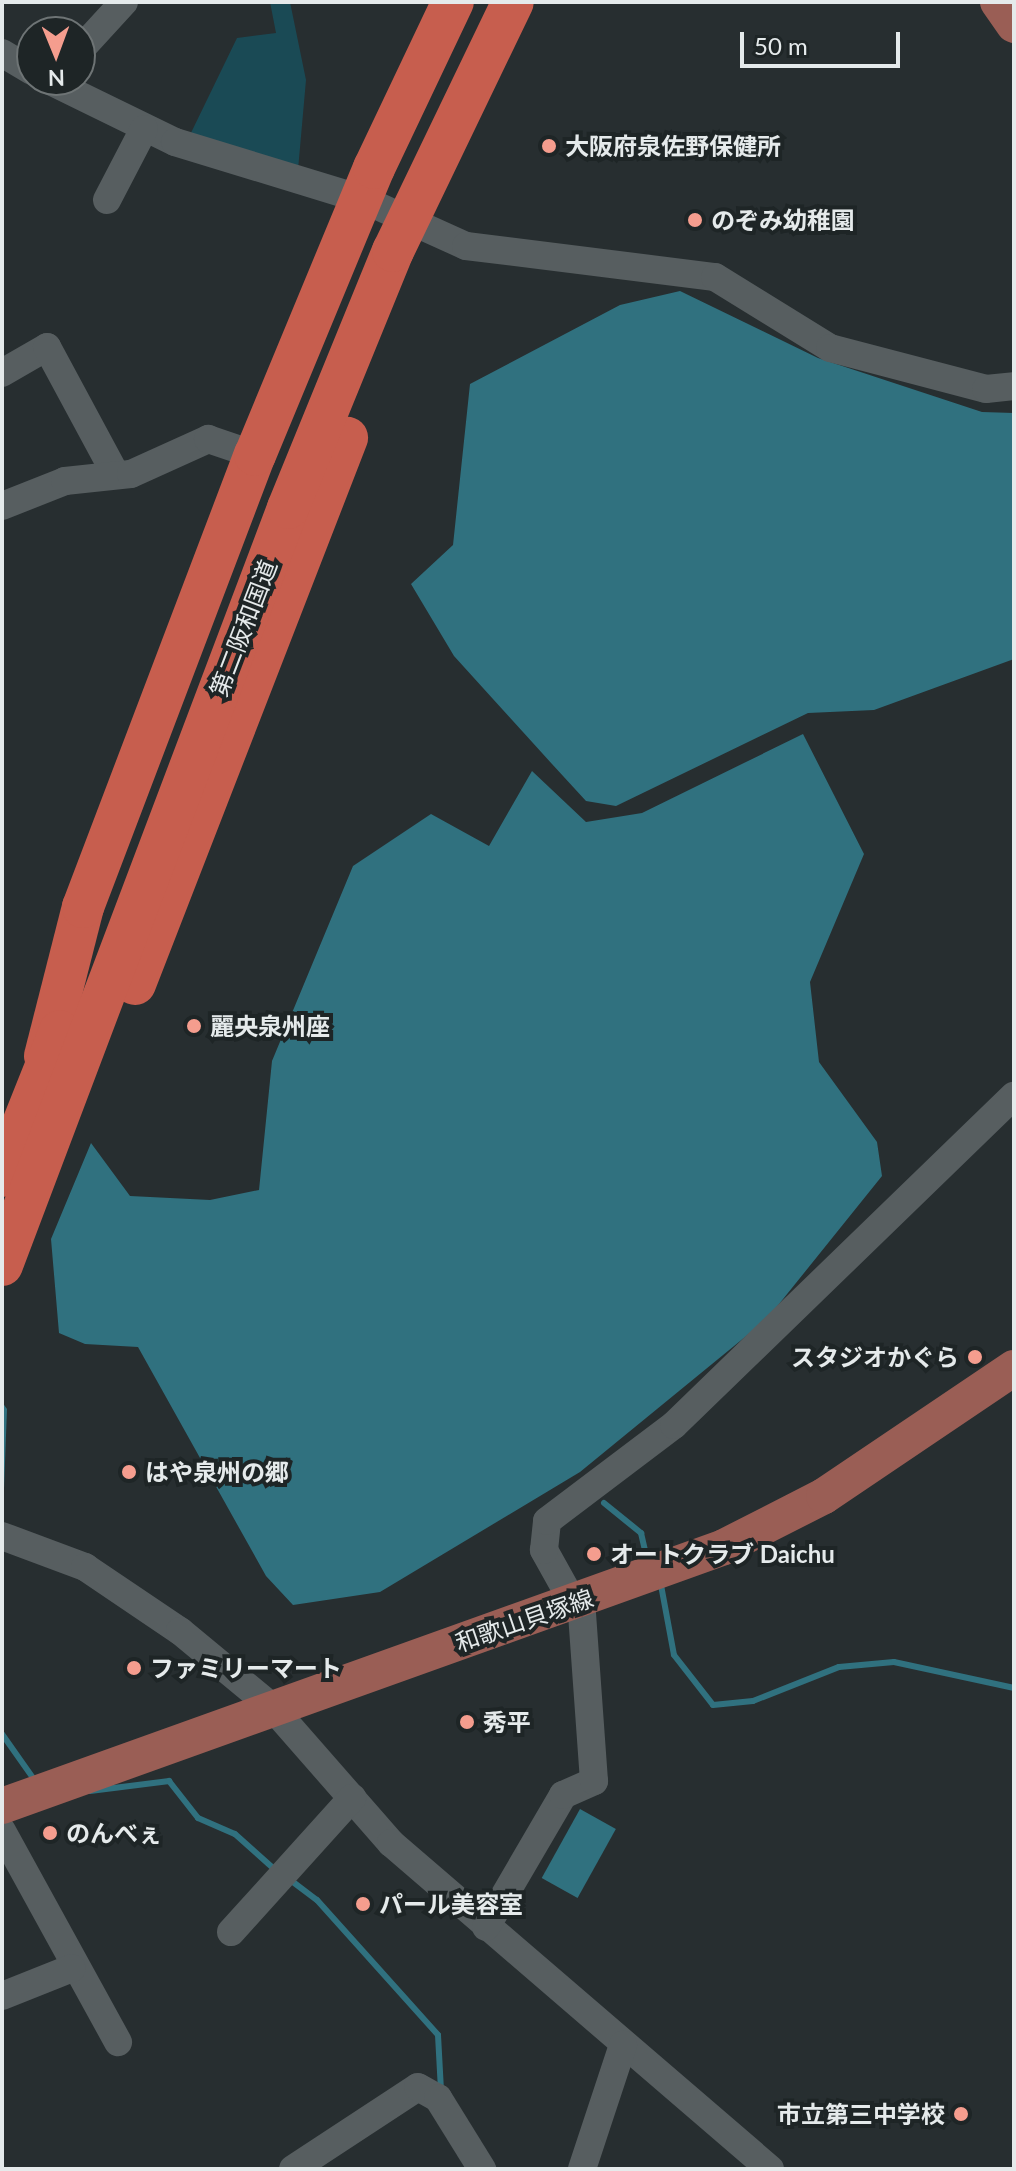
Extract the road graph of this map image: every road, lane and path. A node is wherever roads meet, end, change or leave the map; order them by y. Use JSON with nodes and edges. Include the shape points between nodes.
{"nodes":[{"id":1,"x":124,"y":2,"type":"edge"},
{"id":2,"x":453,"y":2,"type":"edge"},
{"id":3,"x":484,"y":2,"type":"edge"},
{"id":4,"x":513,"y":2,"type":"edge"},
{"id":5,"x":542,"y":2,"type":"edge"},
{"id":6,"x":998,"y":2,"type":"edge"},
{"id":7,"x":1014,"y":25,"type":"edge"},
{"id":8,"x":96,"y":33,"type":"edge"},
{"id":9,"x":81,"y":96,"type":"edge"},
{"id":10,"x":144,"y":129,"type":"junction"},
{"id":11,"x":362,"y":199,"type":"junction"},
{"id":12,"x":107,"y":200,"type":"dead end"},
{"id":13,"x":431,"y":233,"type":"junction"},
{"id":14,"x":2,"y":373,"type":"edge"},
{"id":15,"x":1014,"y":386,"type":"edge"},
{"id":16,"x":255,"y":455,"type":"junction"},
{"id":17,"x":116,"y":475,"type":"junction"},
{"id":18,"x":2,"y":506,"type":"edge"},
{"id":19,"x":1014,"y":1096,"type":"edge"},
{"id":20,"x":45,"y":1112,"type":"junction"},
{"id":21,"x":2,"y":1176,"type":"edge"},
{"id":22,"x":2,"y":1265,"type":"edge"},
{"id":23,"x":1014,"y":1368,"type":"edge"},
{"id":24,"x":2,"y":1536,"type":"edge"},
{"id":25,"x":578,"y":1602,"type":"junction"},
{"id":26,"x":272,"y":1707,"type":"junction"},
{"id":27,"x":352,"y":1798,"type":"junction"},
{"id":28,"x":2,"y":1806,"type":"edge"},
{"id":29,"x":2,"y":1831,"type":"edge"},
{"id":30,"x":486,"y":1927,"type":"junction"},
{"id":31,"x":231,"y":1932,"type":"dead end"},
{"id":32,"x":72,"y":1968,"type":"junction"},
{"id":33,"x":2,"y":1996,"type":"edge"},
{"id":34,"x":118,"y":2042,"type":"dead end"},
{"id":35,"x":623,"y":2045,"type":"junction"},
{"id":36,"x":293,"y":2169,"type":"edge"},
{"id":37,"x":482,"y":2169,"type":"edge"},
{"id":38,"x":582,"y":2169,"type":"edge"},
{"id":39,"x":770,"y":2169,"type":"edge"}],
"edges":[{"from":1,"to":8,"type":"street"},
{"from":2,"to":11,"type":"highway"},
{"from":3,"to":20,"type":"highway","name":"第二阪和国道","via":[[374,234]]},
{"from":4,"to":20,"type":"highway","name":"第二阪和国道","via":[[400,236]]},
{"from":5,"to":13,"type":"highway"},
{"from":6,"to":7,"type":"main road"},
{"from":9,"to":10,"type":"street"},
{"from":10,"to":11,"type":"street"},
{"from":10,"to":12,"type":"street"},
{"from":11,"to":13,"type":"street"},
{"from":11,"to":16,"type":"highway"},
{"from":13,"to":15,"type":"street","via":[[466,246],[715,277],[830,348],[986,389]]},
{"from":13,"to":20,"type":"highway","via":[[176,889],[96,1062]]},
{"from":14,"to":17,"type":"street","via":[[47,347]]},
{"from":16,"to":17,"type":"street","via":[[208,439]]},
{"from":16,"to":20,"type":"highway","via":[[83,907]]},
{"from":17,"to":18,"type":"street","via":[[65,481]]},
{"from":19,"to":25,"type":"street","via":[[674,1425],[547,1521],[544,1550]]},
{"from":20,"to":21,"type":"highway","name":"第二阪和国道"},
{"from":20,"to":22,"type":"highway","name":"第二阪和国道"},
{"from":23,"to":25,"type":"main road","name":"和歌山貝塚線","via":[[824,1496],[724,1547]]},
{"from":24,"to":26,"type":"street","via":[[85,1567],[131,1595]]},
{"from":25,"to":26,"type":"main road","name":"和歌山貝塚線"},
{"from":25,"to":30,"type":"street","via":[[594,1781],[563,1795]]},
{"from":26,"to":27,"type":"street"},
{"from":26,"to":28,"type":"main road","name":"和歌山貝塚線"},
{"from":27,"to":30,"type":"street"},
{"from":27,"to":31,"type":"street"},
{"from":29,"to":32,"type":"street"},
{"from":30,"to":35,"type":"street"},
{"from":32,"to":33,"type":"street"},
{"from":32,"to":34,"type":"street"},
{"from":35,"to":38,"type":"street"},
{"from":35,"to":39,"type":"street"},
{"from":36,"to":37,"type":"street","via":[[418,2087],[438,2098]]}]}
